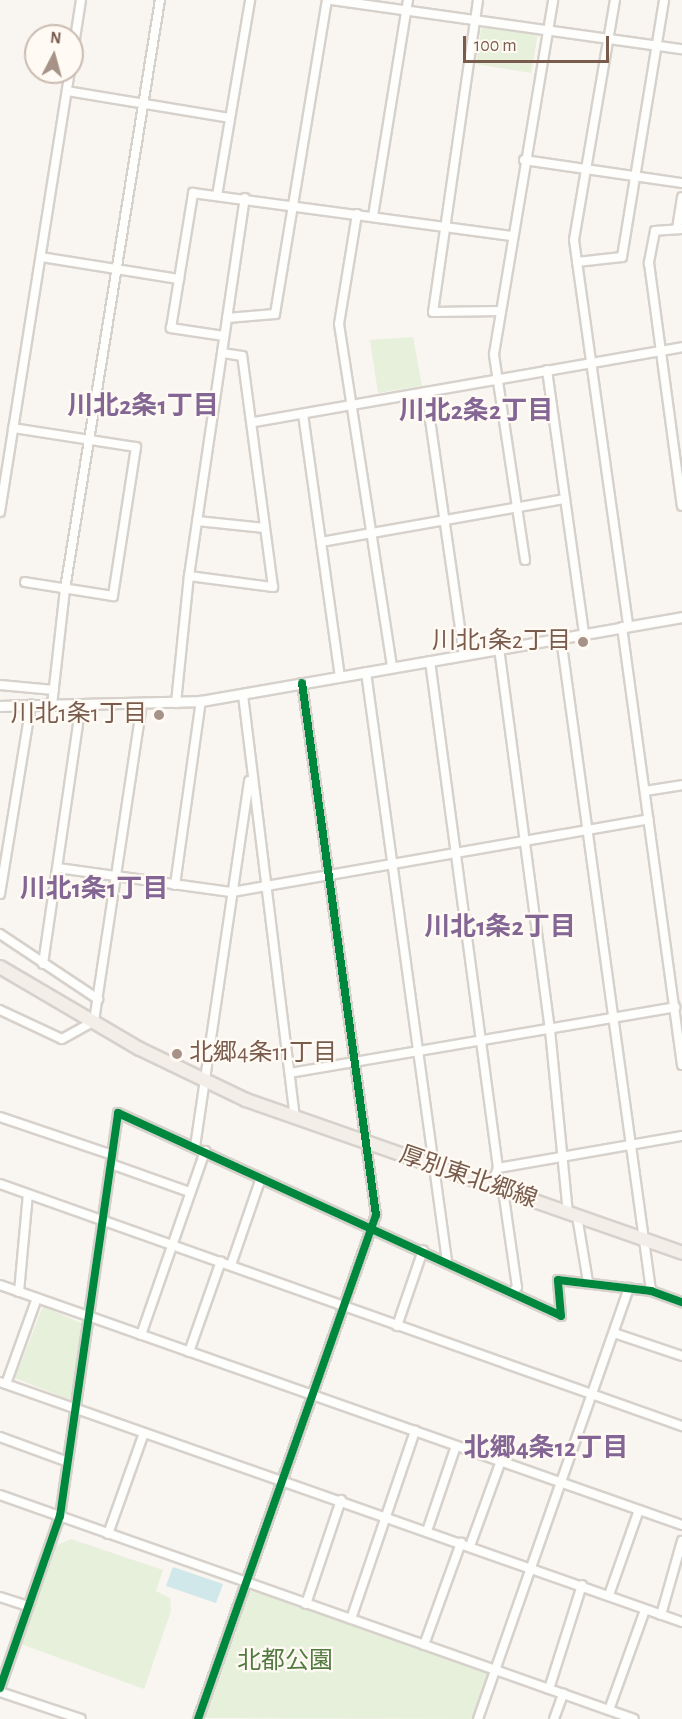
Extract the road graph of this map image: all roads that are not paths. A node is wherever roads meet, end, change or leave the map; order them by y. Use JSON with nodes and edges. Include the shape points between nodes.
{"nodes":[{"id":1,"x":81,"y":0,"type":"edge"},
{"id":2,"x":160,"y":0,"type":"edge"},
{"id":3,"x":250,"y":0,"type":"edge"},
{"id":4,"x":327,"y":0,"type":"edge"},
{"id":5,"x":332,"y":0,"type":"edge"},
{"id":6,"x":408,"y":0,"type":"edge"},
{"id":7,"x":478,"y":0,"type":"edge"},
{"id":8,"x":553,"y":0,"type":"edge"},
{"id":9,"x":615,"y":0,"type":"edge"},
{"id":10,"x":664,"y":0,"type":"edge"},
{"id":11,"x":406,"y":12,"type":"junction"},
{"id":12,"x":474,"y":21,"type":"junction"},
{"id":13,"x":77,"y":24,"type":"edge"},
{"id":14,"x":549,"y":28,"type":"junction"},
{"id":15,"x":610,"y":37,"type":"junction"},
{"id":16,"x":657,"y":45,"type":"junction"},
{"id":17,"x":682,"y":49,"type":"edge"},
{"id":18,"x":68,"y":84,"type":"edge"},
{"id":19,"x":67,"y":92,"type":"junction"},
{"id":20,"x":144,"y":104,"type":"junction"},
{"id":21,"x":230,"y":118,"type":"junction"},
{"id":22,"x":524,"y":160,"type":"junction"},
{"id":23,"x":586,"y":169,"type":"junction"},
{"id":24,"x":633,"y":176,"type":"junction"},
{"id":25,"x":682,"y":183,"type":"edge"},
{"id":26,"x":217,"y":196,"type":"junction"},
{"id":27,"x":682,"y":197,"type":"edge"},
{"id":28,"x":245,"y":198,"type":"junction"},
{"id":29,"x":295,"y":205,"type":"junction"},
{"id":30,"x":357,"y":214,"type":"junction"},
{"id":31,"x":373,"y":216,"type":"junction"},
{"id":32,"x":443,"y":226,"type":"junction"},
{"id":33,"x":679,"y":229,"type":"edge"},
{"id":34,"x":511,"y":236,"type":"junction"},
{"id":35,"x":40,"y":257,"type":"junction"},
{"id":36,"x":577,"y":262,"type":"junction"},
{"id":37,"x":117,"y":270,"type":"junction"},
{"id":38,"x":179,"y":279,"type":"junction"},
{"id":39,"x":501,"y":311,"type":"junction"},
{"id":40,"x":227,"y":318,"type":"junction"},
{"id":41,"x":224,"y":336,"type":"junction"},
{"id":42,"x":682,"y":346,"type":"edge"},
{"id":43,"x":662,"y":350,"type":"junction"},
{"id":44,"x":222,"y":353,"type":"junction"},
{"id":45,"x":592,"y":362,"type":"junction"},
{"id":46,"x":547,"y":370,"type":"junction"},
{"id":47,"x":498,"y":378,"type":"junction"},
{"id":48,"x":426,"y":392,"type":"junction"},
{"id":49,"x":354,"y":404,"type":"junction"},
{"id":50,"x":303,"y":414,"type":"junction"},
{"id":51,"x":254,"y":422,"type":"junction"},
{"id":52,"x":13,"y":428,"type":"junction"},
{"id":53,"x":89,"y":440,"type":"junction"},
{"id":54,"x":680,"y":474,"type":"edge"},
{"id":55,"x":565,"y":499,"type":"junction"},
{"id":56,"x":682,"y":506,"type":"edge"},
{"id":57,"x":517,"y":507,"type":"junction"},
{"id":58,"x":0,"y":512,"type":"edge"},
{"id":59,"x":197,"y":521,"type":"junction"},
{"id":60,"x":445,"y":522,"type":"junction"},
{"id":61,"x":265,"y":528,"type":"junction"},
{"id":62,"x":372,"y":533,"type":"junction"},
{"id":63,"x":321,"y":542,"type":"junction"},
{"id":64,"x":525,"y":560,"type":"dead end"},
{"id":65,"x":189,"y":576,"type":"junction"},
{"id":66,"x":25,"y":582,"type":"dead end"},
{"id":67,"x":65,"y":589,"type":"junction"},
{"id":68,"x":682,"y":616,"type":"edge"},
{"id":69,"x":625,"y":627,"type":"junction"},
{"id":70,"x":584,"y":633,"type":"junction"},
{"id":71,"x":561,"y":638,"type":"junction"},
{"id":72,"x":499,"y":648,"type":"junction"},
{"id":73,"x":464,"y":655,"type":"junction"},
{"id":74,"x":430,"y":661,"type":"junction"},
{"id":75,"x":392,"y":668,"type":"junction"},
{"id":76,"x":366,"y":672,"type":"junction"},
{"id":77,"x":340,"y":677,"type":"junction"},
{"id":78,"x":302,"y":684,"type":"junction"},
{"id":79,"x":0,"y":685,"type":"edge"},
{"id":80,"x":54,"y":690,"type":"junction"},
{"id":81,"x":243,"y":695,"type":"junction"},
{"id":82,"x":201,"y":700,"type":"junction"},
{"id":83,"x":176,"y":703,"type":"junction"},
{"id":84,"x":142,"y":704,"type":"junction"},
{"id":85,"x":31,"y":705,"type":"junction"},
{"id":86,"x":52,"y":705,"type":"junction"},
{"id":87,"x":81,"y":705,"type":"junction"},
{"id":88,"x":0,"y":706,"type":"edge"},
{"id":89,"x":251,"y":771,"type":"junction"},
{"id":90,"x":682,"y":785,"type":"edge"},
{"id":91,"x":645,"y":791,"type":"junction"},
{"id":92,"x":649,"y":819,"type":"junction"},
{"id":93,"x":588,"y":829,"type":"junction"},
{"id":94,"x":525,"y":841,"type":"junction"},
{"id":95,"x":458,"y":853,"type":"junction"},
{"id":96,"x":392,"y":864,"type":"junction"},
{"id":97,"x":58,"y":868,"type":"junction"},
{"id":98,"x":118,"y":877,"type":"junction"},
{"id":99,"x":329,"y":877,"type":"junction"},
{"id":100,"x":175,"y":885,"type":"junction"},
{"id":101,"x":267,"y":888,"type":"junction"},
{"id":102,"x":232,"y":892,"type":"junction"},
{"id":103,"x":0,"y":894,"type":"edge"},
{"id":104,"x":0,"y":934,"type":"edge"},
{"id":105,"x":43,"y":964,"type":"junction"},
{"id":106,"x":0,"y":968,"type":"edge"},
{"id":107,"x":682,"y":977,"type":"edge"},
{"id":108,"x":672,"y":979,"type":"junction"},
{"id":109,"x":98,"y":999,"type":"junction"},
{"id":110,"x":675,"y":1007,"type":"junction"},
{"id":111,"x":0,"y":1010,"type":"edge"},
{"id":112,"x":614,"y":1019,"type":"junction"},
{"id":113,"x":94,"y":1021,"type":"junction"},
{"id":114,"x":550,"y":1030,"type":"junction"},
{"id":115,"x":483,"y":1042,"type":"junction"},
{"id":116,"x":418,"y":1053,"type":"junction"},
{"id":117,"x":356,"y":1065,"type":"junction"},
{"id":118,"x":682,"y":1065,"type":"edge"},
{"id":119,"x":290,"y":1073,"type":"junction"},
{"id":120,"x":205,"y":1083,"type":"junction"},
{"id":121,"x":0,"y":1117,"type":"edge"},
{"id":122,"x":295,"y":1117,"type":"junction"},
{"id":123,"x":682,"y":1137,"type":"edge"},
{"id":124,"x":366,"y":1142,"type":"junction"},
{"id":125,"x":629,"y":1146,"type":"junction"},
{"id":126,"x":195,"y":1147,"type":"junction"},
{"id":127,"x":205,"y":1151,"type":"junction"},
{"id":128,"x":112,"y":1155,"type":"junction"},
{"id":129,"x":565,"y":1157,"type":"junction"},
{"id":130,"x":111,"y":1164,"type":"junction"},
{"id":131,"x":435,"y":1167,"type":"junction"},
{"id":132,"x":498,"y":1168,"type":"junction"},
{"id":133,"x":261,"y":1178,"type":"junction"},
{"id":134,"x":0,"y":1184,"type":"edge"},
{"id":135,"x":498,"y":1188,"type":"junction"},
{"id":136,"x":189,"y":1192,"type":"junction"},
{"id":137,"x":28,"y":1194,"type":"junction"},
{"id":138,"x":573,"y":1214,"type":"junction"},
{"id":139,"x":105,"y":1221,"type":"junction"},
{"id":140,"x":371,"y":1229,"type":"junction"},
{"id":141,"x":642,"y":1238,"type":"junction"},
{"id":142,"x":172,"y":1246,"type":"junction"},
{"id":143,"x":423,"y":1250,"type":"junction"},
{"id":144,"x":682,"y":1253,"type":"edge"},
{"id":145,"x":221,"y":1261,"type":"junction"},
{"id":146,"x":447,"y":1261,"type":"junction"},
{"id":147,"x":231,"y":1265,"type":"junction"},
{"id":148,"x":588,"y":1282,"type":"junction"},
{"id":149,"x":0,"y":1285,"type":"edge"},
{"id":150,"x":629,"y":1288,"type":"junction"},
{"id":151,"x":651,"y":1290,"type":"junction"},
{"id":152,"x":19,"y":1292,"type":"junction"},
{"id":153,"x":513,"y":1292,"type":"junction"},
{"id":154,"x":37,"y":1298,"type":"junction"},
{"id":155,"x":682,"y":1302,"type":"edge"},
{"id":156,"x":343,"y":1307,"type":"junction"},
{"id":157,"x":91,"y":1317,"type":"junction"},
{"id":158,"x":397,"y":1326,"type":"junction"},
{"id":159,"x":614,"y":1333,"type":"junction"},
{"id":160,"x":141,"y":1335,"type":"junction"},
{"id":161,"x":189,"y":1352,"type":"junction"},
{"id":162,"x":682,"y":1356,"type":"edge"},
{"id":163,"x":3,"y":1383,"type":"edge"},
{"id":164,"x":592,"y":1394,"type":"junction"},
{"id":165,"x":313,"y":1396,"type":"junction"},
{"id":166,"x":76,"y":1409,"type":"junction"},
{"id":167,"x":682,"y":1426,"type":"edge"},
{"id":168,"x":415,"y":1431,"type":"junction"},
{"id":169,"x":144,"y":1432,"type":"junction"},
{"id":170,"x":0,"y":1437,"type":"edge"},
{"id":171,"x":456,"y":1446,"type":"junction"},
{"id":172,"x":501,"y":1461,"type":"junction"},
{"id":173,"x":68,"y":1462,"type":"junction"},
{"id":174,"x":559,"y":1482,"type":"junction"},
{"id":175,"x":282,"y":1483,"type":"junction"},
{"id":176,"x":0,"y":1495,"type":"edge"},
{"id":177,"x":341,"y":1500,"type":"junction"},
{"id":178,"x":639,"y":1510,"type":"junction"},
{"id":179,"x":60,"y":1516,"type":"junction"},
{"id":180,"x":387,"y":1517,"type":"junction"},
{"id":181,"x":682,"y":1525,"type":"edge"},
{"id":182,"x":427,"y":1531,"type":"junction"},
{"id":183,"x":108,"y":1534,"type":"junction"},
{"id":184,"x":682,"y":1541,"type":"edge"},
{"id":185,"x":461,"y":1543,"type":"junction"},
{"id":186,"x":470,"y":1546,"type":"junction"},
{"id":187,"x":529,"y":1567,"type":"junction"},
{"id":188,"x":247,"y":1583,"type":"junction"},
{"id":189,"x":582,"y":1585,"type":"junction"},
{"id":190,"x":609,"y":1595,"type":"junction"},
{"id":191,"x":0,"y":1596,"type":"edge"},
{"id":192,"x":306,"y":1604,"type":"junction"},
{"id":193,"x":27,"y":1606,"type":"junction"},
{"id":194,"x":645,"y":1610,"type":"junction"},
{"id":195,"x":661,"y":1615,"type":"junction"},
{"id":196,"x":351,"y":1619,"type":"junction"},
{"id":197,"x":682,"y":1622,"type":"edge"},
{"id":198,"x":424,"y":1645,"type":"junction"},
{"id":199,"x":495,"y":1670,"type":"junction"},
{"id":200,"x":549,"y":1689,"type":"junction"},
{"id":201,"x":0,"y":1690,"type":"edge"},
{"id":202,"x":563,"y":1694,"type":"junction"},
{"id":203,"x":609,"y":1710,"type":"junction"},
{"id":204,"x":630,"y":1718,"type":"edge"},
{"id":205,"x":81,"y":1719,"type":"edge"},
{"id":206,"x":198,"y":1719,"type":"edge"},
{"id":207,"x":478,"y":1719,"type":"edge"},
{"id":208,"x":554,"y":1719,"type":"edge"}],
"edges":[{"from":1,"to":13,"type":"street"},
{"from":2,"to":20,"type":"street"},
{"from":3,"to":21,"type":"street"},
{"from":4,"to":29,"type":"street"},
{"from":5,"to":11,"type":"street"},
{"from":6,"to":11,"type":"street"},
{"from":7,"to":12,"type":"street"},
{"from":8,"to":14,"type":"street"},
{"from":9,"to":15,"type":"street"},
{"from":10,"to":16,"type":"street"},
{"from":11,"to":12,"type":"street"},
{"from":11,"to":31,"type":"street"},
{"from":12,"to":14,"type":"street"},
{"from":12,"to":32,"type":"street"},
{"from":14,"to":15,"type":"street"},
{"from":14,"to":22,"type":"street"},
{"from":15,"to":16,"type":"street"},
{"from":15,"to":23,"type":"street"},
{"from":16,"to":17,"type":"street"},
{"from":16,"to":24,"type":"street"},
{"from":18,"to":19,"type":"street"},
{"from":19,"to":20,"type":"street"},
{"from":19,"to":35,"type":"street"},
{"from":20,"to":21,"type":"street"},
{"from":20,"to":37,"type":"street"},
{"from":21,"to":26,"type":"street"},
{"from":22,"to":23,"type":"street"},
{"from":22,"to":34,"type":"street"},
{"from":23,"to":24,"type":"street"},
{"from":23,"to":36,"type":"street","via":[[574,240]]},
{"from":24,"to":25,"type":"street"},
{"from":24,"to":36,"type":"street","via":[[622,256]]},
{"from":26,"to":28,"type":"street"},
{"from":26,"to":38,"type":"street","via":[[193,194]]},
{"from":27,"to":33,"type":"street"},
{"from":28,"to":29,"type":"street"},
{"from":28,"to":40,"type":"street"},
{"from":29,"to":30,"type":"street"},
{"from":29,"to":40,"type":"street","via":[[275,315]]},
{"from":30,"to":31,"type":"street"},
{"from":30,"to":49,"type":"street","via":[[339,324]]},
{"from":31,"to":32,"type":"street"},
{"from":32,"to":34,"type":"street"},
{"from":32,"to":39,"type":"street","via":[[433,312]]},
{"from":33,"to":43,"type":"street","via":[[655,231],[649,263]]},
{"from":34,"to":39,"type":"street"},
{"from":35,"to":37,"type":"street"},
{"from":35,"to":52,"type":"street"},
{"from":36,"to":45,"type":"street"},
{"from":37,"to":38,"type":"street"},
{"from":37,"to":53,"type":"street"},
{"from":38,"to":41,"type":"street","via":[[171,328]]},
{"from":39,"to":47,"type":"street","via":[[494,354]]},
{"from":40,"to":41,"type":"street"},
{"from":41,"to":44,"type":"street"},
{"from":42,"to":43,"type":"street"},
{"from":43,"to":45,"type":"street"},
{"from":43,"to":54,"type":"street"},
{"from":44,"to":51,"type":"street","via":[[242,356]]},
{"from":44,"to":59,"type":"street"},
{"from":45,"to":46,"type":"street"},
{"from":45,"to":69,"type":"street"},
{"from":46,"to":47,"type":"street"},
{"from":46,"to":55,"type":"street"},
{"from":47,"to":48,"type":"street"},
{"from":47,"to":57,"type":"street"},
{"from":48,"to":49,"type":"street"},
{"from":48,"to":60,"type":"street"},
{"from":49,"to":50,"type":"street"},
{"from":49,"to":62,"type":"street"},
{"from":50,"to":51,"type":"street"},
{"from":50,"to":63,"type":"street"},
{"from":51,"to":61,"type":"street"},
{"from":52,"to":53,"type":"street"},
{"from":52,"to":58,"type":"street"},
{"from":53,"to":67,"type":"street"},
{"from":53,"to":67,"type":"street","via":[[136,447],[113,596]]},
{"from":54,"to":56,"type":"street"},
{"from":55,"to":57,"type":"street"},
{"from":55,"to":70,"type":"street"},
{"from":57,"to":60,"type":"street"},
{"from":57,"to":64,"type":"street"},
{"from":59,"to":61,"type":"street"},
{"from":59,"to":65,"type":"street"},
{"from":60,"to":62,"type":"street"},
{"from":60,"to":73,"type":"street"},
{"from":61,"to":65,"type":"street","via":[[273,587]]},
{"from":62,"to":63,"type":"street"},
{"from":62,"to":75,"type":"street"},
{"from":63,"to":77,"type":"street"},
{"from":65,"to":83,"type":"street"},
{"from":66,"to":67,"type":"street"},
{"from":67,"to":80,"type":"street"},
{"from":68,"to":69,"type":"street"},
{"from":69,"to":70,"type":"street"},
{"from":69,"to":91,"type":"street"},
{"from":70,"to":71,"type":"street"},
{"from":71,"to":72,"type":"street"},
{"from":71,"to":93,"type":"street"},
{"from":72,"to":73,"type":"street"},
{"from":72,"to":94,"type":"street"},
{"from":73,"to":74,"type":"street"},
{"from":74,"to":75,"type":"street"},
{"from":74,"to":95,"type":"street"},
{"from":75,"to":76,"type":"street"},
{"from":76,"to":77,"type":"street"},
{"from":76,"to":96,"type":"street"},
{"from":77,"to":78,"type":"street"},
{"from":78,"to":81,"type":"street"},
{"from":78,"to":99,"type":"street"},
{"from":79,"to":80,"type":"street"},
{"from":80,"to":86,"type":"street"},
{"from":81,"to":82,"type":"street"},
{"from":81,"to":89,"type":"street"},
{"from":82,"to":83,"type":"street"},
{"from":82,"to":100,"type":"street"},
{"from":83,"to":84,"type":"street"},
{"from":84,"to":87,"type":"street"},
{"from":84,"to":98,"type":"street"},
{"from":85,"to":86,"type":"street"},
{"from":85,"to":88,"type":"street"},
{"from":85,"to":103,"type":"street"},
{"from":86,"to":87,"type":"street"},
{"from":87,"to":97,"type":"street"},
{"from":89,"to":101,"type":"street"},
{"from":89,"to":102,"type":"street"},
{"from":90,"to":91,"type":"street"},
{"from":91,"to":92,"type":"street"},
{"from":92,"to":93,"type":"street"},
{"from":92,"to":108,"type":"street"},
{"from":93,"to":94,"type":"street"},
{"from":93,"to":112,"type":"street"},
{"from":94,"to":95,"type":"street"},
{"from":94,"to":114,"type":"street"},
{"from":95,"to":96,"type":"street"},
{"from":95,"to":115,"type":"street"},
{"from":96,"to":99,"type":"street"},
{"from":96,"to":116,"type":"street"},
{"from":97,"to":98,"type":"street"},
{"from":97,"to":105,"type":"street"},
{"from":98,"to":100,"type":"street"},
{"from":98,"to":109,"type":"street"},
{"from":99,"to":101,"type":"street"},
{"from":99,"to":117,"type":"street"},
{"from":100,"to":102,"type":"street"},
{"from":101,"to":102,"type":"street"},
{"from":101,"to":119,"type":"street"},
{"from":102,"to":120,"type":"street"},
{"from":104,"to":105,"type":"street"},
{"from":105,"to":109,"type":"street"},
{"from":106,"to":113,"type":"main road","name":"厚別東北郷線"},
{"from":107,"to":108,"type":"street"},
{"from":108,"to":110,"type":"street"},
{"from":109,"to":113,"type":"street"},
{"from":110,"to":112,"type":"street"},
{"from":110,"to":118,"type":"street"},
{"from":111,"to":113,"type":"street","via":[[62,1040]]},
{"from":112,"to":114,"type":"street"},
{"from":112,"to":125,"type":"street"},
{"from":113,"to":120,"type":"main road","name":"厚別東北郷線"},
{"from":114,"to":115,"type":"street"},
{"from":114,"to":129,"type":"street"},
{"from":115,"to":116,"type":"street"},
{"from":115,"to":132,"type":"street"},
{"from":116,"to":117,"type":"street"},
{"from":116,"to":131,"type":"street"},
{"from":117,"to":119,"type":"street"},
{"from":117,"to":124,"type":"street"},
{"from":119,"to":122,"type":"street"},
{"from":120,"to":122,"type":"main road","name":"厚別東北郷線"},
{"from":120,"to":126,"type":"street"},
{"from":121,"to":128,"type":"street"},
{"from":122,"to":124,"type":"main road","name":"厚別東北郷線"},
{"from":123,"to":125,"type":"street"},
{"from":124,"to":131,"type":"main road","name":"厚別東北郷線"},
{"from":124,"to":140,"type":"street","via":[[376,1215]]},
{"from":125,"to":129,"type":"street"},
{"from":125,"to":141,"type":"street"},
{"from":126,"to":127,"type":"street"},
{"from":126,"to":128,"type":"street","via":[[118,1113]]},
{"from":127,"to":133,"type":"street"},
{"from":127,"to":136,"type":"street"},
{"from":128,"to":130,"type":"street"},
{"from":129,"to":132,"type":"street"},
{"from":129,"to":138,"type":"street"},
{"from":130,"to":136,"type":"street"},
{"from":130,"to":139,"type":"street"},
{"from":131,"to":135,"type":"main road","name":"厚別東北郷線"},
{"from":131,"to":146,"type":"street"},
{"from":132,"to":135,"type":"street"},
{"from":133,"to":140,"type":"street"},
{"from":133,"to":147,"type":"street"},
{"from":134,"to":137,"type":"street"},
{"from":135,"to":138,"type":"main road","name":"厚別東北郷線"},
{"from":135,"to":153,"type":"street","via":[[517,1287]]},
{"from":136,"to":142,"type":"street"},
{"from":137,"to":139,"type":"street"},
{"from":137,"to":152,"type":"street"},
{"from":138,"to":141,"type":"main road","name":"厚別東北郷線"},
{"from":138,"to":148,"type":"street"},
{"from":139,"to":142,"type":"street"},
{"from":139,"to":157,"type":"street"},
{"from":140,"to":143,"type":"street"},
{"from":140,"to":156,"type":"street"},
{"from":141,"to":144,"type":"main road","name":"厚別東北郷線"},
{"from":141,"to":151,"type":"street"},
{"from":142,"to":145,"type":"street"},
{"from":142,"to":160,"type":"street"},
{"from":143,"to":146,"type":"street"},
{"from":143,"to":158,"type":"street"},
{"from":145,"to":147,"type":"street"},
{"from":145,"to":161,"type":"street"},
{"from":146,"to":153,"type":"street"},
{"from":147,"to":156,"type":"street"},
{"from":148,"to":150,"type":"street"},
{"from":148,"to":153,"type":"street","via":[[558,1280],[561,1316]]},
{"from":149,"to":152,"type":"street"},
{"from":150,"to":151,"type":"street"},
{"from":150,"to":159,"type":"street"},
{"from":151,"to":155,"type":"street"},
{"from":152,"to":154,"type":"street"},
{"from":154,"to":157,"type":"street"},
{"from":154,"to":163,"type":"street"},
{"from":156,"to":158,"type":"street"},
{"from":156,"to":165,"type":"street"},
{"from":157,"to":160,"type":"street"},
{"from":157,"to":166,"type":"street"},
{"from":158,"to":164,"type":"street"},
{"from":159,"to":162,"type":"street"},
{"from":159,"to":164,"type":"street"},
{"from":160,"to":161,"type":"street"},
{"from":161,"to":165,"type":"street"},
{"from":163,"to":166,"type":"street"},
{"from":164,"to":167,"type":"street"},
{"from":164,"to":174,"type":"street"},
{"from":165,"to":168,"type":"street"},
{"from":165,"to":175,"type":"street"},
{"from":166,"to":169,"type":"street"},
{"from":166,"to":173,"type":"street"},
{"from":168,"to":171,"type":"street"},
{"from":168,"to":180,"type":"street"},
{"from":169,"to":175,"type":"street"},
{"from":169,"to":183,"type":"street"},
{"from":170,"to":173,"type":"street"},
{"from":171,"to":172,"type":"street"},
{"from":171,"to":182,"type":"street"},
{"from":172,"to":174,"type":"street"},
{"from":172,"to":186,"type":"street"},
{"from":173,"to":179,"type":"street"},
{"from":174,"to":178,"type":"street"},
{"from":174,"to":187,"type":"street"},
{"from":175,"to":177,"type":"street"},
{"from":175,"to":188,"type":"street"},
{"from":176,"to":179,"type":"street"},
{"from":177,"to":180,"type":"street"},
{"from":177,"to":192,"type":"street"},
{"from":178,"to":181,"type":"street"},
{"from":178,"to":190,"type":"street"},
{"from":179,"to":183,"type":"street"},
{"from":179,"to":193,"type":"street"},
{"from":180,"to":182,"type":"street"},
{"from":180,"to":196,"type":"street"},
{"from":182,"to":185,"type":"street"},
{"from":183,"to":188,"type":"street"},
{"from":184,"to":195,"type":"street"},
{"from":185,"to":186,"type":"street"},
{"from":185,"to":198,"type":"street"},
{"from":186,"to":187,"type":"street"},
{"from":187,"to":189,"type":"street"},
{"from":187,"to":199,"type":"street"},
{"from":188,"to":192,"type":"street"},
{"from":188,"to":206,"type":"street"},
{"from":189,"to":190,"type":"street"},
{"from":189,"to":200,"type":"street"},
{"from":190,"to":194,"type":"street"},
{"from":191,"to":193,"type":"street"},
{"from":192,"to":196,"type":"street"},
{"from":193,"to":201,"type":"street"},
{"from":194,"to":195,"type":"street"},
{"from":194,"to":203,"type":"street"},
{"from":195,"to":197,"type":"street"},
{"from":196,"to":198,"type":"street"},
{"from":198,"to":199,"type":"street"},
{"from":199,"to":200,"type":"street"},
{"from":199,"to":207,"type":"street"},
{"from":200,"to":202,"type":"street"},
{"from":201,"to":205,"type":"street"},
{"from":202,"to":203,"type":"street"},
{"from":202,"to":208,"type":"street"},
{"from":203,"to":204,"type":"street"}]}
